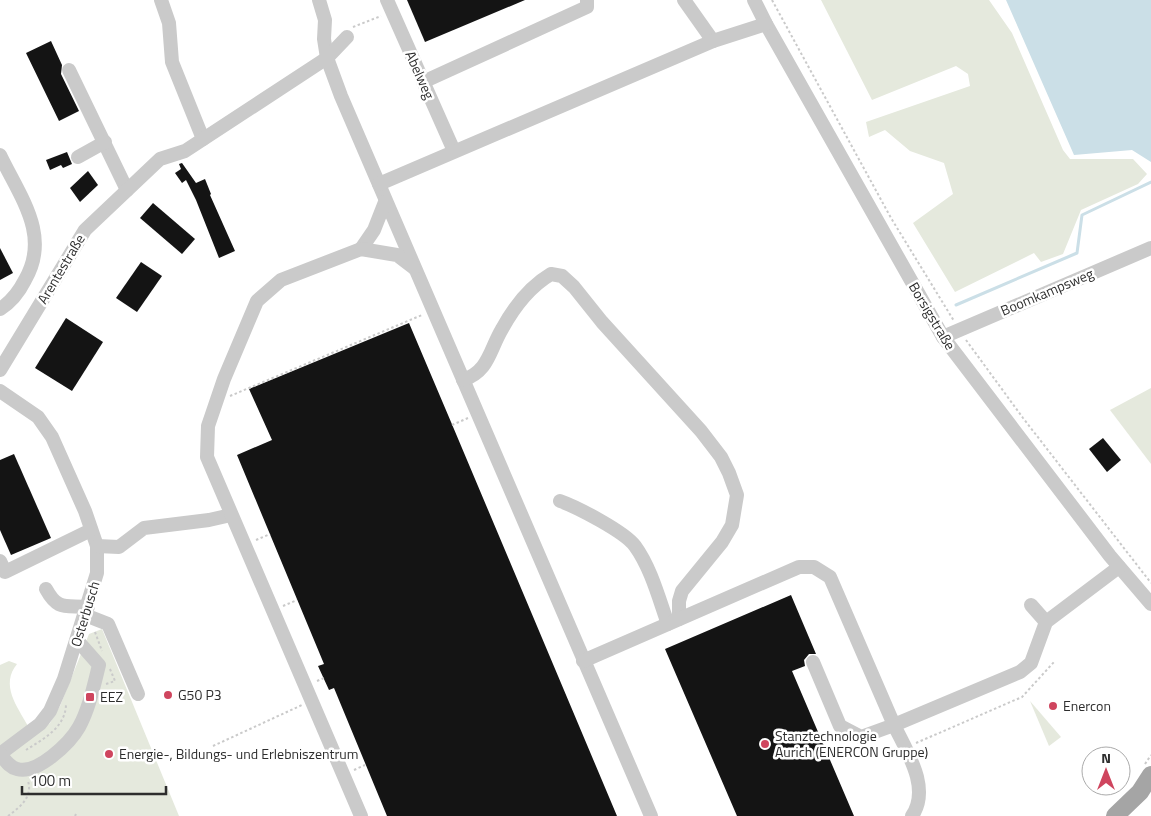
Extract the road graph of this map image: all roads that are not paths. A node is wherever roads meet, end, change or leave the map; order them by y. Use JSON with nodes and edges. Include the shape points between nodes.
{"nodes":[{"id":1,"x":161,"y":0,"type":"edge"},
{"id":2,"x":319,"y":0,"type":"edge"},
{"id":3,"x":387,"y":0,"type":"edge"},
{"id":4,"x":587,"y":0,"type":"edge"},
{"id":5,"x":684,"y":0,"type":"edge"},
{"id":6,"x":754,"y":0,"type":"edge"},
{"id":7,"x":766,"y":24,"type":"junction"},
{"id":8,"x":347,"y":37,"type":"road end"},
{"id":9,"x":712,"y":41,"type":"junction"},
{"id":10,"x":327,"y":58,"type":"junction"},
{"id":11,"x":69,"y":70,"type":"dead end"},
{"id":12,"x":423,"y":82,"type":"junction"},
{"id":13,"x":203,"y":140,"type":"junction"},
{"id":14,"x":105,"y":142,"type":"junction"},
{"id":15,"x":454,"y":150,"type":"junction"},
{"id":16,"x":0,"y":156,"type":"edge"},
{"id":17,"x":78,"y":157,"type":"dead end"},
{"id":18,"x":379,"y":184,"type":"junction"},
{"id":19,"x":127,"y":190,"type":"junction"},
{"id":20,"x":385,"y":202,"type":"junction"},
{"id":21,"x":1151,"y":248,"type":"edge"},
{"id":22,"x":361,"y":249,"type":"junction"},
{"id":23,"x":416,"y":269,"type":"junction"},
{"id":24,"x":0,"y":309,"type":"edge"},
{"id":25,"x":943,"y":337,"type":"junction"},
{"id":26,"x":0,"y":370,"type":"edge"},
{"id":27,"x":463,"y":380,"type":"junction"},
{"id":28,"x":0,"y":391,"type":"edge"},
{"id":29,"x":560,"y":501,"type":"dead end"},
{"id":30,"x":231,"y":515,"type":"junction"},
{"id":31,"x":92,"y":530,"type":"junction"},
{"id":32,"x":97,"y":546,"type":"junction"},
{"id":33,"x":0,"y":561,"type":"edge"},
{"id":34,"x":1119,"y":567,"type":"junction"},
{"id":35,"x":46,"y":589,"type":"dead end"},
{"id":36,"x":1151,"y":604,"type":"edge"},
{"id":37,"x":1031,"y":605,"type":"dead end"},
{"id":38,"x":87,"y":611,"type":"junction"},
{"id":39,"x":674,"y":621,"type":"junction"},
{"id":40,"x":1046,"y":622,"type":"junction"},
{"id":41,"x":77,"y":640,"type":"junction"},
{"id":42,"x":583,"y":661,"type":"junction"},
{"id":43,"x":813,"y":662,"type":"dead end"},
{"id":44,"x":138,"y":694,"type":"dead end"},
{"id":45,"x":894,"y":725,"type":"junction"},
{"id":46,"x":0,"y":754,"type":"edge"},
{"id":47,"x":1151,"y":775,"type":"edge"},
{"id":48,"x":360,"y":816,"type":"edge"},
{"id":49,"x":651,"y":816,"type":"edge"},
{"id":50,"x":912,"y":816,"type":"edge"},
{"id":51,"x":1115,"y":816,"type":"edge"}],
"edges":[{"from":1,"to":13,"type":"street","via":[[169,23],[172,62]]},
{"from":2,"to":10,"type":"street","via":[[325,20]]},
{"from":3,"to":12,"type":"street","name":"Abelweg"},
{"from":4,"to":12,"type":"street","via":[[587,7]]},
{"from":5,"to":9,"type":"street"},
{"from":6,"to":7,"type":"street","name":"Borsigstraße"},
{"from":7,"to":9,"type":"street"},
{"from":7,"to":25,"type":"street","name":"Borsigstraße"},
{"from":8,"to":10,"type":"street"},
{"from":9,"to":15,"type":"street"},
{"from":10,"to":13,"type":"street"},
{"from":10,"to":18,"type":"street"},
{"from":11,"to":14,"type":"street"},
{"from":12,"to":15,"type":"street","name":"Abelweg"},
{"from":13,"to":19,"type":"street","name":"Arentestraße","via":[[185,152],[160,159]]},
{"from":14,"to":17,"type":"street"},
{"from":14,"to":19,"type":"street"},
{"from":15,"to":18,"type":"street"},
{"from":16,"to":24,"type":"street","via":[[34,225],[37,246],[32,269],[18,293]]},
{"from":18,"to":20,"type":"street"},
{"from":19,"to":26,"type":"street","name":"Arentestraße","via":[[85,230]]},
{"from":20,"to":22,"type":"street","via":[[374,230]]},
{"from":20,"to":23,"type":"street"},
{"from":21,"to":25,"type":"street","name":"Boomkampsweg"},
{"from":22,"to":23,"type":"street","via":[[397,254]]},
{"from":22,"to":30,"type":"street","via":[[281,280],[257,301],[208,426],[207,457]]},
{"from":23,"to":27,"type":"street"},
{"from":25,"to":34,"type":"street","name":"Borsigstraße"},
{"from":27,"to":39,"type":"street","via":[[482,370],[502,330],[537,282],[551,274],[562,276],[702,431],[721,457],[737,495],[734,516],[727,534],[682,591]]},
{"from":27,"to":42,"type":"street"},
{"from":28,"to":31,"type":"street","name":"Osterbusch","via":[[38,417],[52,436]]},
{"from":29,"to":39,"type":"street","via":[[574,506],[634,544]]},
{"from":30,"to":32,"type":"street","via":[[144,528],[119,547]]},
{"from":30,"to":48,"type":"street"},
{"from":31,"to":32,"type":"street","name":"Osterbusch"},
{"from":31,"to":33,"type":"street","via":[[5,572]]},
{"from":32,"to":38,"type":"street","name":"Osterbusch","via":[[98,573]]},
{"from":34,"to":36,"type":"street","name":"Borsigstraße"},
{"from":34,"to":40,"type":"street"},
{"from":35,"to":38,"type":"street","via":[[58,605]]},
{"from":37,"to":40,"type":"street"},
{"from":38,"to":41,"type":"street","name":"Osterbusch"},
{"from":38,"to":44,"type":"street","via":[[108,624]]},
{"from":39,"to":42,"type":"street"},
{"from":39,"to":45,"type":"street","via":[[798,567],[814,567],[830,577]]},
{"from":40,"to":45,"type":"street","via":[[1032,663],[1020,672]]},
{"from":41,"to":46,"type":"street","name":"Osterbusch","via":[[50,711],[40,724]]},
{"from":41,"to":46,"type":"street","via":[[99,665],[78,728],[56,753],[36,767],[18,770]]},
{"from":42,"to":49,"type":"street"},
{"from":43,"to":45,"type":"street","via":[[840,726],[860,737]]},
{"from":45,"to":50,"type":"street","via":[[919,781],[918,807]]},
{"from":47,"to":51,"type":"main road","via":[[1140,792]]}]}
